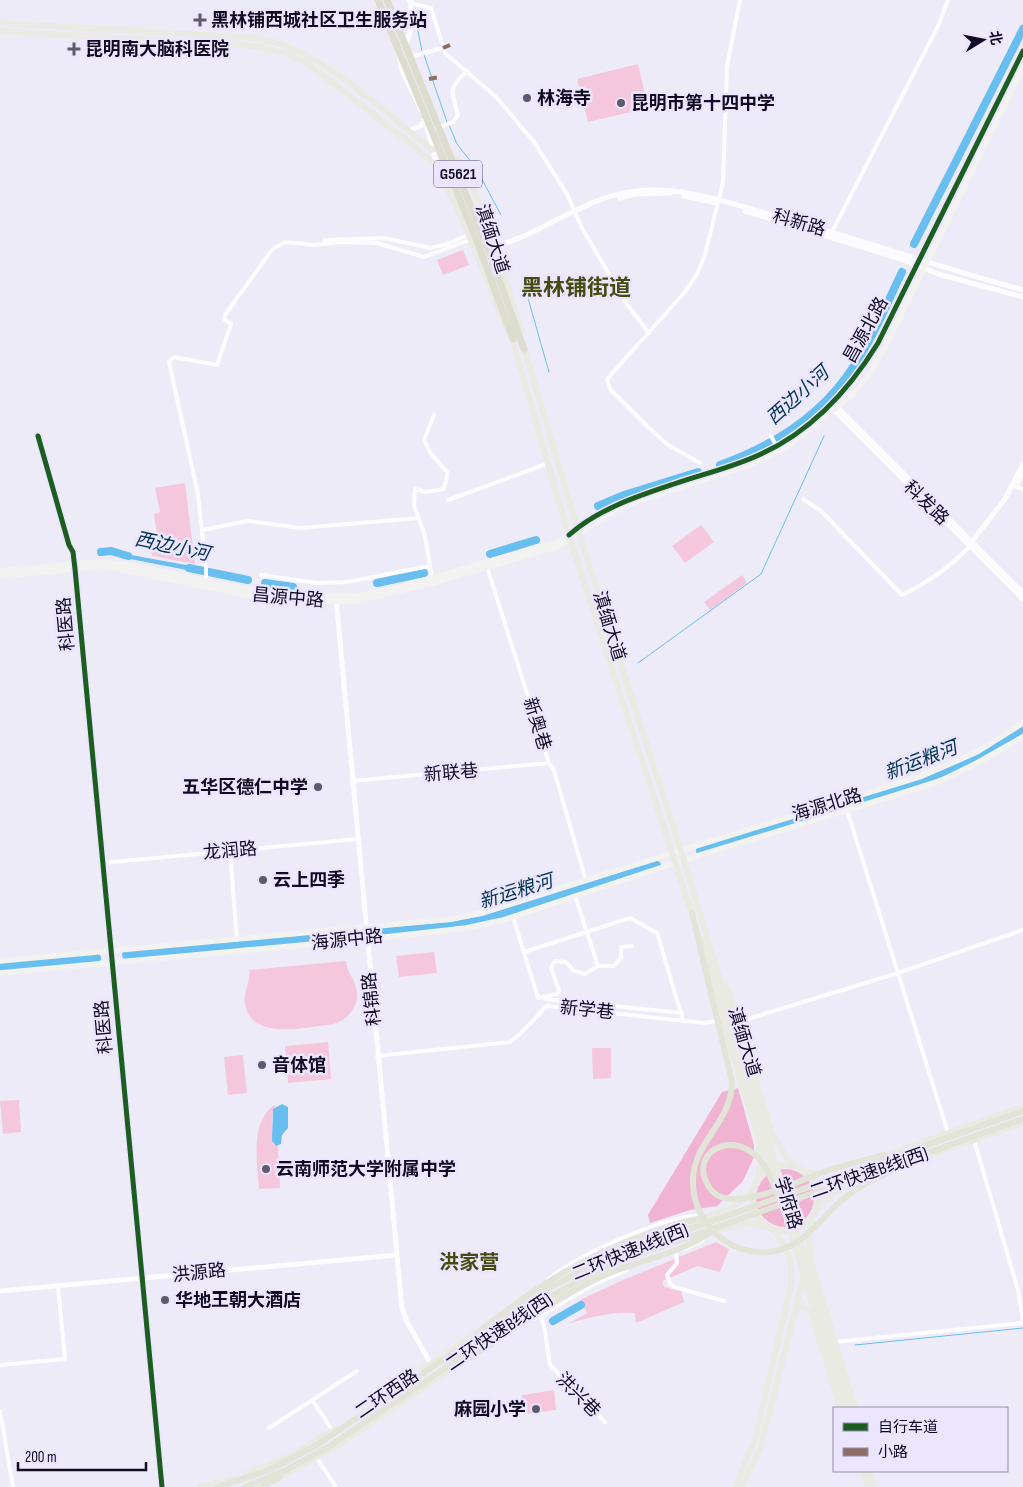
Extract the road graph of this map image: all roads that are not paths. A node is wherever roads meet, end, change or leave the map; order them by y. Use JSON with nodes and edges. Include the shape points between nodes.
{"nodes":[{"id":1,"x":378,"y":0,"type":"edge"},
{"id":2,"x":387,"y":0,"type":"edge"},
{"id":3,"x":740,"y":0,"type":"edge"},
{"id":4,"x":948,"y":0,"type":"edge"},
{"id":5,"x":410,"y":1,"type":"edge"},
{"id":6,"x":0,"y":23,"type":"edge"},
{"id":7,"x":0,"y":31,"type":"edge"},
{"id":8,"x":443,"y":48,"type":"junction"},
{"id":9,"x":1023,"y":50,"type":"edge"},
{"id":10,"x":400,"y":60,"type":"junction"},
{"id":11,"x":1023,"y":68,"type":"edge"},
{"id":12,"x":467,"y":71,"type":"junction"},
{"id":13,"x":426,"y":119,"type":"junction"},
{"id":14,"x":408,"y":131,"type":"junction"},
{"id":15,"x":430,"y":131,"type":"junction"},
{"id":16,"x":423,"y":143,"type":"junction"},
{"id":17,"x":413,"y":145,"type":"junction"},
{"id":18,"x":435,"y":149,"type":"junction"},
{"id":19,"x":437,"y":167,"type":"junction"},
{"id":20,"x":719,"y":202,"type":"junction"},
{"id":21,"x":574,"y":213,"type":"junction"},
{"id":22,"x":832,"y":232,"type":"junction"},
{"id":23,"x":469,"y":238,"type":"junction"},
{"id":24,"x":339,"y":240,"type":"junction"},
{"id":25,"x":496,"y":246,"type":"junction"},
{"id":26,"x":918,"y":262,"type":"junction"},
{"id":27,"x":926,"y":266,"type":"junction"},
{"id":28,"x":1023,"y":290,"type":"edge"},
{"id":29,"x":1023,"y":297,"type":"edge"},
{"id":30,"x":649,"y":333,"type":"junction"},
{"id":31,"x":513,"y":340,"type":"junction"},
{"id":32,"x":524,"y":349,"type":"junction"},
{"id":33,"x":834,"y":407,"type":"junction"},
{"id":34,"x":434,"y":416,"type":"dead end"},
{"id":35,"x":38,"y":436,"type":"dead end"},
{"id":36,"x":771,"y":437,"type":"dead end"},
{"id":37,"x":776,"y":445,"type":"junction"},
{"id":38,"x":549,"y":463,"type":"junction"},
{"id":39,"x":700,"y":463,"type":"dead end"},
{"id":40,"x":1023,"y":464,"type":"edge"},
{"id":41,"x":1023,"y":473,"type":"edge"},
{"id":42,"x":1016,"y":487,"type":"junction"},
{"id":43,"x":1023,"y":489,"type":"edge"},
{"id":44,"x":803,"y":499,"type":"dead end"},
{"id":45,"x":448,"y":500,"type":"dead end"},
{"id":46,"x":419,"y":518,"type":"junction"},
{"id":47,"x":202,"y":530,"type":"junction"},
{"id":48,"x":578,"y":530,"type":"junction"},
{"id":49,"x":569,"y":538,"type":"junction"},
{"id":50,"x":971,"y":543,"type":"junction"},
{"id":51,"x":430,"y":566,"type":"junction"},
{"id":52,"x":75,"y":567,"type":"junction"},
{"id":53,"x":487,"y":568,"type":"junction"},
{"id":54,"x":0,"y":571,"type":"edge"},
{"id":55,"x":261,"y":575,"type":"dead end"},
{"id":56,"x":0,"y":576,"type":"edge"},
{"id":57,"x":432,"y":578,"type":"junction"},
{"id":58,"x":206,"y":583,"type":"junction"},
{"id":59,"x":1023,"y":593,"type":"edge"},
{"id":60,"x":1023,"y":599,"type":"edge"},
{"id":61,"x":336,"y":600,"type":"junction"},
{"id":62,"x":1023,"y":723,"type":"edge"},
{"id":63,"x":1023,"y":737,"type":"edge"},
{"id":64,"x":549,"y":763,"type":"junction"},
{"id":65,"x":352,"y":781,"type":"junction"},
{"id":66,"x":847,"y":810,"type":"junction"},
{"id":67,"x":358,"y":839,"type":"junction"},
{"id":68,"x":230,"y":851,"type":"junction"},
{"id":69,"x":681,"y":851,"type":"junction"},
{"id":70,"x":672,"y":854,"type":"junction"},
{"id":71,"x":684,"y":860,"type":"junction"},
{"id":72,"x":102,"y":863,"type":"junction"},
{"id":73,"x":675,"y":863,"type":"junction"},
{"id":74,"x":586,"y":881,"type":"junction"},
{"id":75,"x":575,"y":896,"type":"junction"},
{"id":76,"x":700,"y":911,"type":"junction"},
{"id":77,"x":692,"y":913,"type":"junction"},
{"id":78,"x":513,"y":917,"type":"junction"},
{"id":79,"x":365,"y":927,"type":"junction"},
{"id":80,"x":1023,"y":930,"type":"edge"},
{"id":81,"x":587,"y":932,"type":"junction"},
{"id":82,"x":367,"y":938,"type":"junction"},
{"id":83,"x":237,"y":940,"type":"junction"},
{"id":84,"x":632,"y":946,"type":"dead end"},
{"id":85,"x":110,"y":952,"type":"junction"},
{"id":86,"x":524,"y":952,"type":"junction"},
{"id":87,"x":0,"y":961,"type":"edge"},
{"id":88,"x":111,"y":963,"type":"junction"},
{"id":89,"x":598,"y":966,"type":"junction"},
{"id":90,"x":898,"y":973,"type":"junction"},
{"id":91,"x":0,"y":974,"type":"edge"},
{"id":92,"x":544,"y":998,"type":"junction"},
{"id":93,"x":723,"y":998,"type":"junction"},
{"id":94,"x":548,"y":1006,"type":"junction"},
{"id":95,"x":682,"y":1014,"type":"junction"},
{"id":96,"x":683,"y":1020,"type":"junction"},
{"id":97,"x":719,"y":1020,"type":"junction"},
{"id":98,"x":738,"y":1022,"type":"junction"},
{"id":99,"x":377,"y":1056,"type":"junction"},
{"id":100,"x":1023,"y":1107,"type":"edge"},
{"id":101,"x":1023,"y":1111,"type":"edge"},
{"id":102,"x":1023,"y":1119,"type":"edge"},
{"id":103,"x":1023,"y":1123,"type":"edge"},
{"id":104,"x":948,"y":1133,"type":"junction"},
{"id":105,"x":773,"y":1136,"type":"junction"},
{"id":106,"x":972,"y":1139,"type":"junction"},
{"id":107,"x":759,"y":1142,"type":"junction"},
{"id":108,"x":916,"y":1148,"type":"junction"},
{"id":109,"x":862,"y":1163,"type":"junction"},
{"id":110,"x":798,"y":1168,"type":"junction"},
{"id":111,"x":806,"y":1172,"type":"junction"},
{"id":112,"x":758,"y":1178,"type":"junction"},
{"id":113,"x":867,"y":1178,"type":"junction"},
{"id":114,"x":752,"y":1191,"type":"junction"},
{"id":115,"x":817,"y":1206,"type":"junction"},
{"id":116,"x":706,"y":1218,"type":"junction"},
{"id":117,"x":787,"y":1218,"type":"junction"},
{"id":118,"x":811,"y":1218,"type":"junction"},
{"id":119,"x":768,"y":1227,"type":"junction"},
{"id":120,"x":711,"y":1232,"type":"junction"},
{"id":121,"x":809,"y":1244,"type":"junction"},
{"id":122,"x":676,"y":1252,"type":"junction"},
{"id":123,"x":397,"y":1255,"type":"junction"},
{"id":124,"x":141,"y":1279,"type":"junction"},
{"id":125,"x":58,"y":1286,"type":"junction"},
{"id":126,"x":0,"y":1291,"type":"edge"},
{"id":127,"x":724,"y":1301,"type":"dead end"},
{"id":128,"x":539,"y":1313,"type":"junction"},
{"id":129,"x":794,"y":1313,"type":"junction"},
{"id":130,"x":828,"y":1317,"type":"junction"},
{"id":131,"x":814,"y":1322,"type":"junction"},
{"id":132,"x":1023,"y":1322,"type":"edge"},
{"id":133,"x":835,"y":1342,"type":"junction"},
{"id":134,"x":439,"y":1363,"type":"junction"},
{"id":135,"x":431,"y":1364,"type":"junction"},
{"id":136,"x":0,"y":1365,"type":"edge"},
{"id":137,"x":357,"y":1371,"type":"dead end"},
{"id":138,"x":425,"y":1382,"type":"junction"},
{"id":139,"x":312,"y":1400,"type":"junction"},
{"id":140,"x":840,"y":1407,"type":"edge"},
{"id":141,"x":844,"y":1407,"type":"edge"},
{"id":142,"x":850,"y":1407,"type":"edge"},
{"id":143,"x":855,"y":1407,"type":"edge"},
{"id":144,"x":0,"y":1411,"type":"edge"},
{"id":145,"x":606,"y":1422,"type":"dead end"},
{"id":146,"x":269,"y":1428,"type":"dead end"},
{"id":147,"x":333,"y":1431,"type":"junction"},
{"id":148,"x":317,"y":1458,"type":"junction"},
{"id":149,"x":307,"y":1460,"type":"junction"},
{"id":150,"x":863,"y":1472,"type":"edge"},
{"id":151,"x":869,"y":1472,"type":"edge"},
{"id":152,"x":13,"y":1487,"type":"edge"},
{"id":153,"x":162,"y":1487,"type":"edge"},
{"id":154,"x":200,"y":1487,"type":"edge"},
{"id":155,"x":218,"y":1487,"type":"edge"},
{"id":156,"x":245,"y":1487,"type":"edge"},
{"id":157,"x":257,"y":1487,"type":"edge"},
{"id":158,"x":262,"y":1487,"type":"edge"},
{"id":159,"x":336,"y":1487,"type":"edge"},
{"id":160,"x":734,"y":1487,"type":"edge"},
{"id":161,"x":742,"y":1487,"type":"edge"},
{"id":162,"x":868,"y":1487,"type":"edge"},
{"id":163,"x":874,"y":1487,"type":"edge"}],
"edges":[{"from":1,"to":31,"type":"highway","number":"G5621","via":[[478,241]]},
{"from":2,"to":32,"type":"highway","number":"G5621","via":[[486,245]]},
{"from":3,"to":20,"type":"street","via":[[727,67],[723,182]]},
{"from":4,"to":22,"type":"street","via":[[939,24]]},
{"from":5,"to":8,"type":"street","via":[[432,8]]},
{"from":5,"to":10,"type":"street","via":[[410,33]]},
{"from":6,"to":14,"type":"main road","name":"滇缅大道","via":[[273,41],[312,57]]},
{"from":7,"to":17,"type":"main road","name":"滇缅大道","via":[[271,49],[308,64]]},
{"from":8,"to":10,"type":"street"},
{"from":8,"to":12,"type":"street"},
{"from":9,"to":26,"type":"main road","name":"昌源北路"},
{"from":10,"to":13,"type":"street","via":[[414,101]]},
{"from":11,"to":27,"type":"main road","name":"昌源北路"},
{"from":12,"to":15,"type":"street","via":[[452,89],[458,114],[454,122]]},
{"from":12,"to":21,"type":"street","via":[[507,108],[534,142]]},
{"from":13,"to":14,"type":"street","via":[[421,126]]},
{"from":13,"to":15,"type":"street"},
{"from":13,"to":16,"type":"street","via":[[427,137]]},
{"from":13,"to":18,"type":"street"},
{"from":14,"to":16,"type":"main road","name":"滇缅大道"},
{"from":15,"to":18,"type":"street"},
{"from":16,"to":17,"type":"street"},
{"from":16,"to":18,"type":"main road","name":"滇缅大道"},
{"from":17,"to":19,"type":"main road","name":"滇缅大道"},
{"from":18,"to":19,"type":"street"},
{"from":18,"to":25,"type":"main road","name":"滇缅大道","via":[[458,160],[464,168]]},
{"from":19,"to":23,"type":"main road","name":"滇缅大道","via":[[456,203]]},
{"from":20,"to":21,"type":"street","name":"科新路","via":[[675,190],[634,191],[612,196]]},
{"from":20,"to":22,"type":"street","name":"科新路"},
{"from":20,"to":26,"type":"street","name":"科新路"},
{"from":20,"to":30,"type":"street","via":[[697,274]]},
{"from":21,"to":25,"type":"street","name":"科新路"},
{"from":21,"to":30,"type":"street","via":[[626,303]]},
{"from":22,"to":26,"type":"street","name":"科新路"},
{"from":23,"to":24,"type":"street","via":[[430,248],[384,238]]},
{"from":23,"to":24,"type":"street","via":[[424,257],[377,244]]},
{"from":23,"to":31,"type":"main road","name":"滇缅大道"},
{"from":24,"to":47,"type":"street","via":[[314,245],[286,242],[270,253],[225,315],[224,319],[231,324],[217,365],[174,357],[169,362],[196,486]]},
{"from":25,"to":32,"type":"main road","name":"滇缅大道"},
{"from":26,"to":27,"type":"street","name":"科新路"},
{"from":26,"to":33,"type":"main road","name":"昌源北路","via":[[874,350]]},
{"from":27,"to":28,"type":"street","name":"科新路"},
{"from":27,"to":29,"type":"street","name":"科新路"},
{"from":27,"to":33,"type":"main road","name":"昌源北路","via":[[869,375]]},
{"from":30,"to":39,"type":"street","via":[[611,373],[607,384],[668,445]]},
{"from":31,"to":38,"type":"main road","name":"滇缅大道"},
{"from":32,"to":48,"type":"main road","name":"滇缅大道"},
{"from":33,"to":37,"type":"main road","name":"昌源北路"},
{"from":33,"to":48,"type":"main road","name":"昌源北路","via":[[784,449],[635,502]]},
{"from":33,"to":50,"type":"street","name":"科发路"},
{"from":34,"to":46,"type":"street","via":[[424,440],[431,454],[448,473],[444,489],[426,492],[415,489],[414,505]]},
{"from":35,"to":52,"type":"street"},
{"from":36,"to":37,"type":"street"},
{"from":37,"to":48,"type":"main road","name":"昌源北路","via":[[742,462],[609,508]]},
{"from":38,"to":45,"type":"street"},
{"from":38,"to":49,"type":"main road","name":"滇缅大道"},
{"from":40,"to":50,"type":"street","via":[[1005,499]]},
{"from":41,"to":42,"type":"street"},
{"from":42,"to":43,"type":"street"},
{"from":42,"to":50,"type":"street","via":[[992,524]]},
{"from":44,"to":50,"type":"street","via":[[821,511],[902,595],[930,582],[953,564]]},
{"from":46,"to":47,"type":"street","via":[[300,528],[248,521]]},
{"from":46,"to":51,"type":"street"},
{"from":47,"to":58,"type":"street"},
{"from":48,"to":49,"type":"main road","name":"昌源北路"},
{"from":48,"to":69,"type":"main road","name":"滇缅大道"},
{"from":49,"to":53,"type":"main road","name":"昌源中路","via":[[559,546]]},
{"from":49,"to":57,"type":"main road","name":"昌源中路"},
{"from":49,"to":70,"type":"main road","name":"滇缅大道"},
{"from":50,"to":59,"type":"street","name":"科发路"},
{"from":50,"to":60,"type":"street","name":"科发路"},
{"from":51,"to":55,"type":"street","via":[[347,582]]},
{"from":51,"to":57,"type":"street"},
{"from":52,"to":54,"type":"main road","name":"昌源中路"},
{"from":52,"to":56,"type":"main road","name":"昌源中路"},
{"from":52,"to":58,"type":"main road","name":"昌源中路","via":[[115,568]]},
{"from":52,"to":72,"type":"street","name":"科医路"},
{"from":53,"to":61,"type":"main road","name":"昌源中路","via":[[398,593]]},
{"from":53,"to":64,"type":"street","name":"新奥巷"},
{"from":57,"to":61,"type":"main road","name":"昌源中路"},
{"from":58,"to":61,"type":"main road","name":"昌源中路","via":[[270,594]]},
{"from":61,"to":65,"type":"street","name":"科锦路"},
{"from":62,"to":69,"type":"main road","name":"海源北路","via":[[977,752],[922,776]]},
{"from":63,"to":66,"type":"main road","name":"海源北路","via":[[938,782]]},
{"from":64,"to":65,"type":"street","name":"新联巷"},
{"from":64,"to":74,"type":"street","name":"新奥巷","via":[[554,770]]},
{"from":65,"to":67,"type":"street","name":"科锦路"},
{"from":66,"to":71,"type":"main road","name":"海源北路"},
{"from":66,"to":90,"type":"street"},
{"from":67,"to":68,"type":"street","name":"龙润路"},
{"from":67,"to":79,"type":"street","name":"科锦路"},
{"from":68,"to":72,"type":"street","name":"龙润路"},
{"from":68,"to":83,"type":"street"},
{"from":69,"to":70,"type":"main road","name":"海源中路"},
{"from":69,"to":71,"type":"main road","name":"滇缅大道"},
{"from":70,"to":73,"type":"main road","name":"滇缅大道"},
{"from":70,"to":74,"type":"main road","name":"海源中路"},
{"from":71,"to":73,"type":"main road","name":"海源中路"},
{"from":71,"to":76,"type":"main road","name":"滇缅大道"},
{"from":72,"to":85,"type":"street","name":"科医路"},
{"from":73,"to":75,"type":"main road","name":"海源中路"},
{"from":73,"to":77,"type":"main road","name":"滇缅大道"},
{"from":74,"to":79,"type":"main road","name":"海源中路","via":[[476,914]]},
{"from":75,"to":78,"type":"main road","name":"海源中路"},
{"from":75,"to":81,"type":"street"},
{"from":76,"to":93,"type":"main road","name":"滇缅大道"},
{"from":76,"to":98,"type":"main road","name":"滇缅大道"},
{"from":77,"to":93,"type":"main road","name":"滇缅大道"},
{"from":77,"to":97,"type":"highway"},
{"from":78,"to":82,"type":"main road","name":"海源中路","via":[[466,928]]},
{"from":78,"to":86,"type":"street"},
{"from":79,"to":82,"type":"street","name":"科锦路"},
{"from":79,"to":83,"type":"main road","name":"海源中路"},
{"from":80,"to":90,"type":"street"},
{"from":81,"to":86,"type":"street"},
{"from":81,"to":89,"type":"street"},
{"from":81,"to":95,"type":"street","via":[[630,918],[657,933]]},
{"from":82,"to":88,"type":"main road","name":"海源中路"},
{"from":82,"to":99,"type":"street","name":"科锦路"},
{"from":83,"to":85,"type":"main road","name":"海源中路"},
{"from":84,"to":89,"type":"street","via":[[621,946],[621,958],[614,966]]},
{"from":85,"to":87,"type":"main road","name":"海源中路"},
{"from":85,"to":88,"type":"street","name":"科医路"},
{"from":86,"to":92,"type":"street","via":[[538,998]]},
{"from":88,"to":91,"type":"main road","name":"海源中路"},
{"from":88,"to":124,"type":"street","name":"科医路"},
{"from":89,"to":92,"type":"street","via":[[589,973],[580,973],[566,962],[555,961],[551,968],[559,990],[557,994]]},
{"from":90,"to":98,"type":"street"},
{"from":90,"to":104,"type":"street"},
{"from":92,"to":94,"type":"street"},
{"from":92,"to":95,"type":"street"},
{"from":93,"to":117,"type":"main road","name":"学府路"},
{"from":93,"to":142,"type":"main road","name":"学府路"},
{"from":94,"to":96,"type":"street","name":"新学巷"},
{"from":94,"to":99,"type":"street","name":"新学巷","via":[[510,1042]]},
{"from":95,"to":96,"type":"street"},
{"from":96,"to":97,"type":"street","name":"新学巷","via":[[703,1023]]},
{"from":97,"to":106,"type":"highway","via":[[731,1076],[731,1097],[724,1117],[698,1156],[693,1183],[697,1205],[706,1224],[720,1238],[735,1246],[759,1252],[789,1246],[805,1236],[839,1202],[861,1186]]},
{"from":97,"to":107,"type":"main road","name":"滇缅大道"},
{"from":98,"to":105,"type":"main road","name":"滇缅大道"},
{"from":99,"to":123,"type":"street","name":"科锦路"},
{"from":100,"to":104,"type":"main road"},
{"from":101,"to":108,"type":"highway","name":"二环快速A线(西)"},
{"from":102,"to":106,"type":"highway","name":"二环快速B线(西)"},
{"from":103,"to":106,"type":"main road"},
{"from":104,"to":109,"type":"main road"},
{"from":105,"to":107,"type":"main road","via":[[769,1146]]},
{"from":105,"to":110,"type":"main road","name":"滇缅大道"},
{"from":106,"to":113,"type":"main road"},
{"from":106,"to":132,"type":"street","via":[[1015,1281]]},
{"from":106,"to":138,"type":"highway","name":"二环快速B线(西)","via":[[607,1266],[552,1296]]},
{"from":107,"to":112,"type":"main road","name":"滇缅大道","via":[[761,1161]]},
{"from":108,"to":117,"type":"highway","via":[[840,1167],[824,1172],[778,1188],[768,1192],[759,1195],[738,1199],[719,1196],[707,1185],[704,1171],[709,1155],[718,1147],[730,1144],[754,1153],[768,1171],[773,1184],[777,1192]]},
{"from":108,"to":134,"type":"highway","name":"二环快速A线(西)","via":[[604,1258],[556,1284]]},
{"from":109,"to":111,"type":"main road","via":[[827,1172]]},
{"from":109,"to":113,"type":"main road","via":[[858,1173]]},
{"from":110,"to":111,"type":"main road"},
{"from":110,"to":112,"type":"main road","via":[[774,1166]]},
{"from":111,"to":115,"type":"main road","via":[[816,1188]]},
{"from":112,"to":114,"type":"main road"},
{"from":113,"to":115,"type":"main road","via":[[834,1192]]},
{"from":114,"to":116,"type":"main road","name":"二环西路","via":[[739,1203]]},
{"from":114,"to":119,"type":"main road","via":[[754,1210]]},
{"from":115,"to":118,"type":"main road"},
{"from":116,"to":120,"type":"main road","via":[[713,1222]]},
{"from":116,"to":134,"type":"highway","via":[[682,1222],[587,1258],[552,1278]]},
{"from":116,"to":135,"type":"main road","name":"二环西路","via":[[602,1255],[538,1291]]},
{"from":117,"to":141,"type":"main road","name":"学府路"},
{"from":118,"to":119,"type":"main road","via":[[793,1230],[780,1231]]},
{"from":118,"to":121,"type":"main road","name":"学府路"},
{"from":119,"to":120,"type":"main road","name":"二环西路","via":[[743,1224]]},
{"from":119,"to":160,"type":"main road","via":[[788,1253],[791,1285],[755,1440]]},
{"from":120,"to":122,"type":"street","via":[[698,1244]]},
{"from":120,"to":128,"type":"main road","name":"二环西路","via":[[602,1272]]},
{"from":120,"to":138,"type":"highway","via":[[620,1268],[571,1293],[490,1346]]},
{"from":121,"to":129,"type":"main road"},
{"from":121,"to":130,"type":"main road","name":"学府路"},
{"from":122,"to":127,"type":"street","via":[[676,1266],[667,1275],[670,1283]]},
{"from":122,"to":128,"type":"street","via":[[605,1279]]},
{"from":123,"to":124,"type":"street","name":"洪源路"},
{"from":123,"to":135,"type":"street","name":"科锦路","via":[[404,1317]]},
{"from":124,"to":125,"type":"street","name":"洪源路"},
{"from":124,"to":153,"type":"street","name":"科医路"},
{"from":125,"to":126,"type":"street","name":"洪源路"},
{"from":125,"to":136,"type":"street","via":[[65,1358]]},
{"from":128,"to":145,"type":"street","name":"洪兴巷","via":[[550,1365]]},
{"from":128,"to":148,"type":"main road","name":"二环西路","via":[[506,1331]]},
{"from":129,"to":131,"type":"main road","via":[[800,1307],[806,1307]]},
{"from":129,"to":161,"type":"main road","via":[[760,1449]]},
{"from":130,"to":131,"type":"main road","via":[[820,1314]]},
{"from":130,"to":133,"type":"main road","name":"学府路"},
{"from":131,"to":140,"type":"main road"},
{"from":132,"to":133,"type":"street"},
{"from":133,"to":143,"type":"main road","name":"学府路"},
{"from":134,"to":155,"type":"highway","name":"二环快速A线(西)","via":[[304,1453]]},
{"from":135,"to":147,"type":"main road","name":"二环西路"},
{"from":137,"to":139,"type":"street"},
{"from":138,"to":149,"type":"highway","name":"二环快速B线(西)"},
{"from":139,"to":146,"type":"street"},
{"from":139,"to":147,"type":"street"},
{"from":144,"to":152,"type":"street"},
{"from":147,"to":154,"type":"main road","name":"二环西路","via":[[275,1463]]},
{"from":148,"to":157,"type":"main road","name":"二环西路"},
{"from":148,"to":159,"type":"street"},
{"from":149,"to":156,"type":"highway","name":"二环快速B线(西)"},
{"from":149,"to":158,"type":"highway"},
{"from":150,"to":162,"type":"main road"},
{"from":151,"to":163,"type":"main road"}]}
